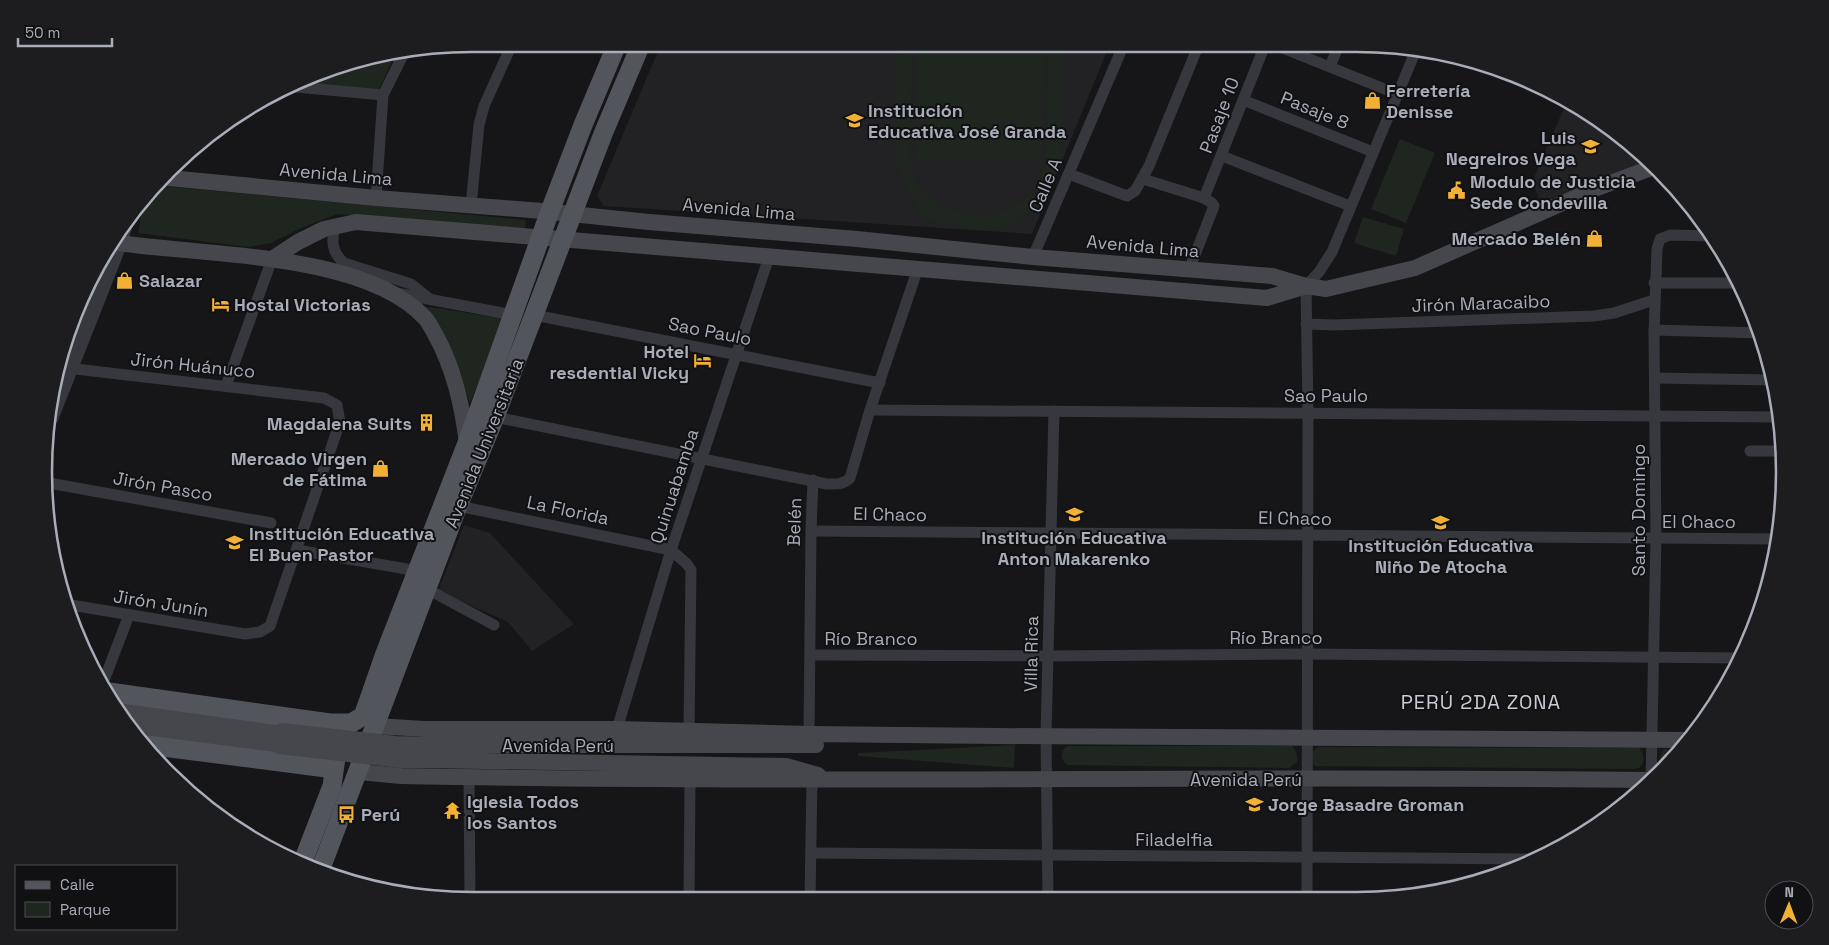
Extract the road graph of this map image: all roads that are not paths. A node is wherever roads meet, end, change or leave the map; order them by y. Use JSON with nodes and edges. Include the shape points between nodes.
{"nodes":[{"id":1,"x":505,"y":52,"type":"edge"},
{"id":2,"x":614,"y":52,"type":"edge"},
{"id":3,"x":638,"y":52,"type":"edge"},
{"id":4,"x":1121,"y":52,"type":"edge"},
{"id":5,"x":1196,"y":52,"type":"edge"},
{"id":6,"x":1262,"y":52,"type":"edge"},
{"id":7,"x":1294,"y":52,"type":"edge"},
{"id":8,"x":1336,"y":52,"type":"edge"},
{"id":9,"x":1413,"y":56,"type":"edge"},
{"id":10,"x":401,"y":59,"type":"edge"},
{"id":11,"x":1330,"y":66,"type":"junction"},
{"id":12,"x":304,"y":88,"type":"edge"},
{"id":13,"x":1397,"y":94,"type":"junction"},
{"id":14,"x":383,"y":95,"type":"junction"},
{"id":15,"x":1243,"y":100,"type":"junction"},
{"id":16,"x":1373,"y":152,"type":"junction"},
{"id":17,"x":1222,"y":156,"type":"junction"},
{"id":18,"x":1646,"y":170,"type":"edge"},
{"id":19,"x":1069,"y":174,"type":"junction"},
{"id":20,"x":174,"y":178,"type":"edge"},
{"id":21,"x":1143,"y":179,"type":"junction"},
{"id":22,"x":376,"y":198,"type":"junction"},
{"id":23,"x":1204,"y":198,"type":"junction"},
{"id":24,"x":471,"y":205,"type":"junction"},
{"id":25,"x":1350,"y":206,"type":"junction"},
{"id":26,"x":550,"y":211,"type":"junction"},
{"id":27,"x":572,"y":214,"type":"junction"},
{"id":28,"x":335,"y":227,"type":"junction"},
{"id":29,"x":1704,"y":236,"type":"edge"},
{"id":30,"x":541,"y":237,"type":"junction"},
{"id":31,"x":563,"y":239,"type":"junction"},
{"id":32,"x":121,"y":243,"type":"edge"},
{"id":33,"x":769,"y":257,"type":"junction"},
{"id":34,"x":1033,"y":257,"type":"junction"},
{"id":35,"x":272,"y":259,"type":"junction"},
{"id":36,"x":918,"y":268,"type":"junction"},
{"id":37,"x":1188,"y":270,"type":"junction"},
{"id":38,"x":104,"y":272,"type":"edge"},
{"id":39,"x":1654,"y":283,"type":"junction"},
{"id":40,"x":1731,"y":283,"type":"edge"},
{"id":41,"x":1306,"y":286,"type":"junction"},
{"id":42,"x":388,"y":291,"type":"junction"},
{"id":43,"x":430,"y":299,"type":"junction"},
{"id":44,"x":1654,"y":300,"type":"junction"},
{"id":45,"x":513,"y":315,"type":"junction"},
{"id":46,"x":534,"y":315,"type":"junction"},
{"id":47,"x":1306,"y":324,"type":"junction"},
{"id":48,"x":1654,"y":330,"type":"junction"},
{"id":49,"x":1752,"y":333,"type":"edge"},
{"id":50,"x":737,"y":354,"type":"junction"},
{"id":51,"x":68,"y":360,"type":"edge"},
{"id":52,"x":66,"y":368,"type":"edge"},
{"id":53,"x":1655,"y":378,"type":"junction"},
{"id":54,"x":1766,"y":380,"type":"edge"},
{"id":55,"x":880,"y":383,"type":"junction"},
{"id":56,"x":226,"y":386,"type":"junction"},
{"id":57,"x":870,"y":410,"type":"junction"},
{"id":58,"x":1054,"y":411,"type":"junction"},
{"id":59,"x":1308,"y":413,"type":"junction"},
{"id":60,"x":1655,"y":416,"type":"junction"},
{"id":61,"x":495,"y":417,"type":"junction"},
{"id":62,"x":1773,"y":417,"type":"edge"},
{"id":63,"x":467,"y":443,"type":"junction"},
{"id":64,"x":1750,"y":451,"type":"dead end"},
{"id":65,"x":1776,"y":451,"type":"edge"},
{"id":66,"x":701,"y":458,"type":"junction"},
{"id":67,"x":814,"y":480,"type":"junction"},
{"id":68,"x":52,"y":484,"type":"edge"},
{"id":69,"x":458,"y":506,"type":"junction"},
{"id":70,"x":271,"y":523,"type":"dead end"},
{"id":71,"x":811,"y":531,"type":"junction"},
{"id":72,"x":1051,"y":533,"type":"junction"},
{"id":73,"x":1308,"y":536,"type":"junction"},
{"id":74,"x":1656,"y":538,"type":"junction"},
{"id":75,"x":1771,"y":539,"type":"edge"},
{"id":76,"x":297,"y":550,"type":"junction"},
{"id":77,"x":671,"y":550,"type":"junction"},
{"id":78,"x":418,"y":571,"type":"junction"},
{"id":79,"x":428,"y":589,"type":"junction"},
{"id":80,"x":74,"y":606,"type":"edge"},
{"id":81,"x":129,"y":615,"type":"junction"},
{"id":82,"x":494,"y":625,"type":"dead end"},
{"id":83,"x":1306,"y":654,"type":"junction"},
{"id":84,"x":810,"y":655,"type":"junction"},
{"id":85,"x":1048,"y":656,"type":"junction"},
{"id":86,"x":1653,"y":658,"type":"junction"},
{"id":87,"x":1733,"y":658,"type":"edge"},
{"id":88,"x":106,"y":676,"type":"edge"},
{"id":89,"x":115,"y":693,"type":"edge"},
{"id":90,"x":126,"y":711,"type":"edge"},
{"id":91,"x":351,"y":723,"type":"junction"},
{"id":92,"x":376,"y":726,"type":"junction"},
{"id":93,"x":139,"y":727,"type":"edge"},
{"id":94,"x":617,"y":729,"type":"junction"},
{"id":95,"x":689,"y":731,"type":"junction"},
{"id":96,"x":809,"y":734,"type":"junction"},
{"id":97,"x":996,"y":736,"type":"junction"},
{"id":98,"x":1046,"y":736,"type":"junction"},
{"id":99,"x":281,"y":738,"type":"junction"},
{"id":100,"x":1307,"y":739,"type":"junction"},
{"id":101,"x":1652,"y":740,"type":"junction"},
{"id":102,"x":1680,"y":740,"type":"edge"},
{"id":103,"x":154,"y":746,"type":"edge"},
{"id":104,"x":427,"y":752,"type":"junction"},
{"id":105,"x":334,"y":768,"type":"junction"},
{"id":106,"x":1651,"y":771,"type":"edge"},
{"id":107,"x":359,"y":772,"type":"junction"},
{"id":108,"x":470,"y":777,"type":"junction"},
{"id":109,"x":1048,"y":779,"type":"junction"},
{"id":110,"x":690,"y":780,"type":"junction"},
{"id":111,"x":812,"y":780,"type":"junction"},
{"id":112,"x":1307,"y":780,"type":"junction"},
{"id":113,"x":840,"y":781,"type":"junction"},
{"id":114,"x":1640,"y":781,"type":"edge"},
{"id":115,"x":811,"y":854,"type":"junction"},
{"id":116,"x":1048,"y":855,"type":"junction"},
{"id":117,"x":305,"y":857,"type":"edge"},
{"id":118,"x":1307,"y":857,"type":"junction"},
{"id":119,"x":1521,"y":859,"type":"edge"},
{"id":120,"x":322,"y":865,"type":"edge"},
{"id":121,"x":470,"y":892,"type":"edge"},
{"id":122,"x":690,"y":892,"type":"edge"},
{"id":123,"x":810,"y":892,"type":"edge"},
{"id":124,"x":1048,"y":892,"type":"edge"},
{"id":125,"x":1307,"y":892,"type":"edge"}],
"edges":[{"from":1,"to":24,"type":"street","via":[[479,125]]},
{"from":2,"to":26,"type":"main road","name":"Avenida Universitaria"},
{"from":3,"to":27,"type":"main road","name":"Avenida Universitaria"},
{"from":4,"to":19,"type":"street","name":"Calle A"},
{"from":5,"to":21,"type":"street"},
{"from":6,"to":15,"type":"street","name":"Pasaje 10"},
{"from":7,"to":11,"type":"street"},
{"from":8,"to":11,"type":"street"},
{"from":9,"to":13,"type":"street"},
{"from":10,"to":14,"type":"street"},
{"from":11,"to":13,"type":"street"},
{"from":12,"to":14,"type":"street"},
{"from":13,"to":16,"type":"street","via":[[1390,122]]},
{"from":14,"to":22,"type":"street"},
{"from":15,"to":16,"type":"street","name":"Pasaje 8"},
{"from":15,"to":17,"type":"street","name":"Pasaje 10"},
{"from":16,"to":25,"type":"street"},
{"from":17,"to":23,"type":"street","name":"Pasaje 10"},
{"from":17,"to":25,"type":"street"},
{"from":18,"to":41,"type":"main road","name":"Avenida Lima","via":[[1597,188],[1415,268],[1326,289]]},
{"from":19,"to":21,"type":"street","via":[[1126,196],[1135,191]]},
{"from":19,"to":34,"type":"street","name":"Calle A"},
{"from":20,"to":22,"type":"main road","name":"Avenida Lima"},
{"from":21,"to":23,"type":"street"},
{"from":22,"to":24,"type":"main road","name":"Avenida Lima"},
{"from":23,"to":37,"type":"street","via":[[1214,206]]},
{"from":24,"to":26,"type":"main road","name":"Avenida Lima"},
{"from":25,"to":41,"type":"street","via":[[1332,252]]},
{"from":26,"to":27,"type":"main road","name":"Avenida Lima"},
{"from":26,"to":30,"type":"main road","name":"Avenida Universitaria"},
{"from":27,"to":31,"type":"main road","name":"Avenida Universitaria"},
{"from":27,"to":34,"type":"main road","name":"Avenida Lima"},
{"from":28,"to":30,"type":"main road","name":"Avenida Lima","via":[[356,222]]},
{"from":28,"to":35,"type":"main road","name":"Avenida Lima","via":[[312,235]]},
{"from":28,"to":43,"type":"street","via":[[332,242],[337,256],[344,263],[411,284]]},
{"from":29,"to":39,"type":"street","name":"Santo Domingo","via":[[1660,239]]},
{"from":30,"to":31,"type":"main road","name":"Avenida Lima"},
{"from":30,"to":45,"type":"main road","name":"Avenida Universitaria"},
{"from":31,"to":33,"type":"main road","name":"Avenida Lima"},
{"from":31,"to":46,"type":"main road","name":"Avenida Universitaria"},
{"from":32,"to":35,"type":"main road"},
{"from":33,"to":36,"type":"main road","name":"Avenida Lima"},
{"from":33,"to":50,"type":"street","name":"Quinuabamba"},
{"from":34,"to":37,"type":"main road","name":"Avenida Lima"},
{"from":35,"to":42,"type":"main road","via":[[336,272]]},
{"from":35,"to":56,"type":"street"},
{"from":36,"to":41,"type":"main road","name":"Avenida Lima","via":[[1267,298]]},
{"from":36,"to":55,"type":"street","name":"Belén"},
{"from":37,"to":41,"type":"main road","name":"Avenida Lima","via":[[1272,276]]},
{"from":38,"to":51,"type":"street"},
{"from":39,"to":40,"type":"street"},
{"from":39,"to":44,"type":"street","name":"Santo Domingo"},
{"from":41,"to":47,"type":"street"},
{"from":42,"to":43,"type":"street"},
{"from":42,"to":63,"type":"main road","via":[[426,319],[446,354],[461,404]]},
{"from":43,"to":45,"type":"street"},
{"from":44,"to":47,"type":"street","name":"Jirón Maracaibo","via":[[1594,316]]},
{"from":44,"to":48,"type":"street","name":"Santo Domingo"},
{"from":45,"to":63,"type":"main road","name":"Avenida Universitaria"},
{"from":46,"to":50,"type":"street","name":"Sao Paulo"},
{"from":46,"to":61,"type":"main road","name":"Avenida Universitaria"},
{"from":47,"to":59,"type":"street"},
{"from":48,"to":49,"type":"street"},
{"from":48,"to":53,"type":"street","name":"Santo Domingo"},
{"from":50,"to":55,"type":"street","name":"Sao Paulo"},
{"from":50,"to":66,"type":"street","name":"Quinuabamba"},
{"from":52,"to":56,"type":"street","name":"Jirón Huánuco"},
{"from":53,"to":54,"type":"street"},
{"from":53,"to":60,"type":"street","name":"Santo Domingo"},
{"from":55,"to":57,"type":"street","name":"Belén"},
{"from":56,"to":76,"type":"street","name":"Jirón Huánuco","via":[[324,398],[337,405],[340,422]]},
{"from":57,"to":58,"type":"street","name":"Sao Paulo"},
{"from":57,"to":67,"type":"street","name":"Belén","via":[[850,478],[838,484]]},
{"from":58,"to":59,"type":"street","name":"Sao Paulo"},
{"from":58,"to":72,"type":"street","name":"Villa Rica"},
{"from":59,"to":60,"type":"street","name":"Sao Paulo"},
{"from":59,"to":73,"type":"street"},
{"from":60,"to":62,"type":"street","name":"Sao Paulo"},
{"from":60,"to":74,"type":"street","name":"Santo Domingo"},
{"from":61,"to":66,"type":"street"},
{"from":61,"to":69,"type":"main road","name":"Avenida Universitaria"},
{"from":63,"to":78,"type":"main road","name":"Avenida Universitaria"},
{"from":64,"to":65,"type":"street"},
{"from":66,"to":67,"type":"street"},
{"from":66,"to":77,"type":"street","name":"Quinuabamba"},
{"from":67,"to":71,"type":"street","name":"Belén"},
{"from":68,"to":70,"type":"street","name":"Jirón Pasco"},
{"from":69,"to":77,"type":"street","name":"La Florida"},
{"from":69,"to":79,"type":"main road","name":"Avenida Universitaria"},
{"from":71,"to":72,"type":"street","name":"El Chaco"},
{"from":71,"to":84,"type":"street","name":"Belén"},
{"from":72,"to":73,"type":"street","name":"El Chaco"},
{"from":72,"to":85,"type":"street","name":"Villa Rica"},
{"from":73,"to":74,"type":"street","name":"El Chaco"},
{"from":73,"to":83,"type":"street"},
{"from":74,"to":75,"type":"street","name":"El Chaco"},
{"from":74,"to":86,"type":"street","name":"Santo Domingo"},
{"from":76,"to":78,"type":"street"},
{"from":76,"to":81,"type":"street","name":"Jirón Junín","via":[[270,626],[260,632],[246,634]]},
{"from":77,"to":94,"type":"street","name":"Quinuabamba"},
{"from":77,"to":95,"type":"street","via":[[690,570]]},
{"from":78,"to":91,"type":"main road","name":"Avenida Universitaria","via":[[367,705],[362,716]]},
{"from":79,"to":82,"type":"street"},
{"from":79,"to":92,"type":"main road","name":"Avenida Universitaria"},
{"from":80,"to":81,"type":"street","name":"Jirón Junín"},
{"from":81,"to":88,"type":"street"},
{"from":83,"to":85,"type":"street","name":"Río Branco"},
{"from":83,"to":86,"type":"street","name":"Río Branco"},
{"from":83,"to":100,"type":"street"},
{"from":84,"to":85,"type":"street","name":"Río Branco"},
{"from":84,"to":96,"type":"street","name":"Belén"},
{"from":85,"to":98,"type":"street","name":"Villa Rica"},
{"from":86,"to":87,"type":"street","name":"Río Branco"},
{"from":86,"to":101,"type":"street","name":"Santo Domingo"},
{"from":89,"to":91,"type":"main road","via":[[330,723]]},
{"from":90,"to":99,"type":"main road","name":"Avenida Perú"},
{"from":91,"to":105,"type":"main road","name":"Avenida Universitaria","via":[[338,743]]},
{"from":92,"to":94,"type":"main road","name":"Avenida Perú"},
{"from":92,"to":107,"type":"main road","name":"Avenida Universitaria"},
{"from":93,"to":99,"type":"main road","name":"Avenida Perú"},
{"from":94,"to":95,"type":"main road","name":"Avenida Perú"},
{"from":95,"to":96,"type":"main road","name":"Avenida Perú"},
{"from":96,"to":97,"type":"main road","name":"Avenida Perú"},
{"from":97,"to":98,"type":"main road","name":"Avenida Perú"},
{"from":97,"to":104,"type":"main road","name":"Avenida Perú","via":[[857,745]]},
{"from":98,"to":100,"type":"main road","name":"Avenida Perú"},
{"from":98,"to":109,"type":"street","name":"Villa Rica"},
{"from":99,"to":104,"type":"main road","name":"Avenida Perú","bridge":true,"via":[[400,760]]},
{"from":100,"to":101,"type":"main road","name":"Avenida Perú"},
{"from":100,"to":112,"type":"street"},
{"from":101,"to":102,"type":"main road","name":"Avenida Perú"},
{"from":101,"to":106,"type":"street","name":"Santo Domingo"},
{"from":103,"to":105,"type":"main road"},
{"from":104,"to":113,"type":"main road","name":"Avenida Perú","via":[[786,766]]},
{"from":105,"to":117,"type":"main road","name":"Avenida Universitaria","via":[[332,786]]},
{"from":107,"to":108,"type":"main road","name":"Avenida Perú"},
{"from":107,"to":120,"type":"main road","name":"Avenida Universitaria"},
{"from":108,"to":110,"type":"main road","name":"Avenida Perú"},
{"from":108,"to":121,"type":"street"},
{"from":109,"to":112,"type":"main road","name":"Avenida Perú"},
{"from":109,"to":113,"type":"main road","name":"Avenida Perú"},
{"from":109,"to":116,"type":"street","name":"Villa Rica"},
{"from":110,"to":111,"type":"main road","name":"Avenida Perú"},
{"from":110,"to":122,"type":"street"},
{"from":111,"to":113,"type":"main road","name":"Avenida Perú"},
{"from":111,"to":115,"type":"street"},
{"from":112,"to":114,"type":"main road","name":"Avenida Perú"},
{"from":112,"to":118,"type":"street"},
{"from":115,"to":116,"type":"street","name":"Filadelfia"},
{"from":115,"to":123,"type":"street"},
{"from":116,"to":118,"type":"street","name":"Filadelfia"},
{"from":116,"to":124,"type":"street","name":"Villa Rica"},
{"from":118,"to":119,"type":"street","name":"Filadelfia"},
{"from":118,"to":125,"type":"street"}]}
